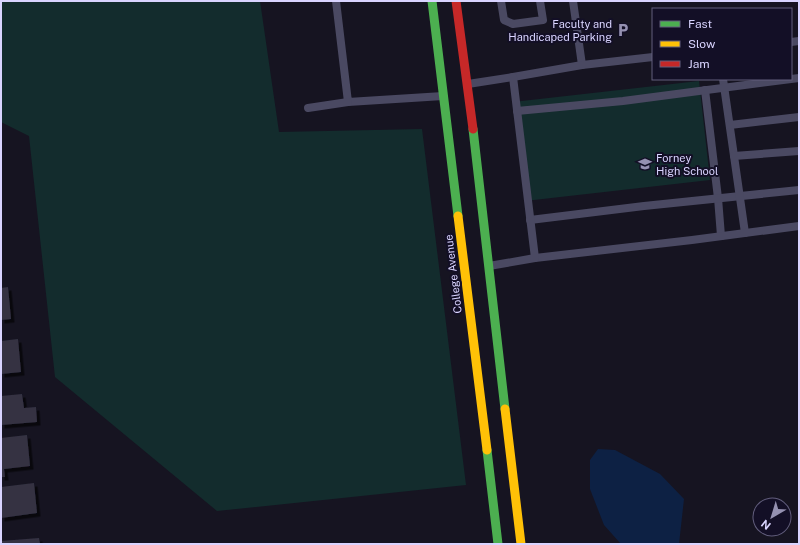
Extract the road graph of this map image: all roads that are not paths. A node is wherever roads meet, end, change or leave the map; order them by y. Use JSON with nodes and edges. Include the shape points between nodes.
{"nodes":[{"id":1,"x":336,"y":1,"type":"edge"},
{"id":2,"x":432,"y":1,"type":"edge"},
{"id":3,"x":456,"y":1,"type":"edge"},
{"id":4,"x":501,"y":1,"type":"edge"},
{"id":5,"x":540,"y":1,"type":"edge"},
{"id":6,"x":574,"y":1,"type":"edge"},
{"id":7,"x":652,"y":57,"type":"edge"},
{"id":8,"x":582,"y":65,"type":"junction"},
{"id":9,"x":513,"y":78,"type":"junction"},
{"id":10,"x":769,"y":80,"type":"edge"},
{"id":11,"x":724,"y":83,"type":"edge"},
{"id":12,"x":461,"y":87,"type":"junction"},
{"id":13,"x":705,"y":90,"type":"junction"},
{"id":14,"x":444,"y":96,"type":"junction"},
{"id":15,"x":348,"y":102,"type":"junction"},
{"id":16,"x":308,"y":108,"type":"dead end"},
{"id":17,"x":517,"y":111,"type":"junction"},
{"id":18,"x":799,"y":117,"type":"edge"},
{"id":19,"x":730,"y":125,"type":"junction"},
{"id":20,"x":799,"y":151,"type":"edge"},
{"id":21,"x":734,"y":156,"type":"junction"},
{"id":22,"x":799,"y":190,"type":"edge"},
{"id":23,"x":740,"y":196,"type":"junction"},
{"id":24,"x":718,"y":198,"type":"junction"},
{"id":25,"x":530,"y":220,"type":"junction"},
{"id":26,"x":799,"y":226,"type":"edge"},
{"id":27,"x":745,"y":233,"type":"junction"},
{"id":28,"x":721,"y":236,"type":"junction"},
{"id":29,"x":535,"y":258,"type":"junction"},
{"id":30,"x":464,"y":266,"type":"junction"},
{"id":31,"x":482,"y":266,"type":"junction"},
{"id":32,"x":498,"y":544,"type":"edge"},
{"id":33,"x":521,"y":544,"type":"edge"}],
"edges":[{"from":1,"to":15,"type":"lane"},
{"from":2,"to":14,"type":"main road","name":"College Avenue"},
{"from":3,"to":12,"type":"main road"},
{"from":4,"to":5,"type":"lane","via":[[504,20],[514,24],[543,20]]},
{"from":6,"to":8,"type":"lane"},
{"from":7,"to":8,"type":"lane"},
{"from":8,"to":9,"type":"lane"},
{"from":9,"to":12,"type":"lane"},
{"from":9,"to":17,"type":"lane"},
{"from":10,"to":11,"type":"lane"},
{"from":11,"to":13,"type":"lane"},
{"from":11,"to":19,"type":"lane"},
{"from":12,"to":14,"type":"main road"},
{"from":12,"to":31,"type":"main road"},
{"from":13,"to":17,"type":"lane"},
{"from":13,"to":24,"type":"lane"},
{"from":14,"to":15,"type":"lane"},
{"from":14,"to":30,"type":"main road","name":"College Avenue"},
{"from":15,"to":16,"type":"lane"},
{"from":17,"to":25,"type":"lane"},
{"from":18,"to":19,"type":"lane"},
{"from":19,"to":21,"type":"lane"},
{"from":20,"to":21,"type":"lane"},
{"from":21,"to":23,"type":"lane"},
{"from":22,"to":23,"type":"lane"},
{"from":23,"to":24,"type":"lane"},
{"from":23,"to":27,"type":"lane"},
{"from":24,"to":25,"type":"lane"},
{"from":24,"to":28,"type":"lane"},
{"from":25,"to":29,"type":"lane"},
{"from":26,"to":27,"type":"lane"},
{"from":27,"to":28,"type":"lane"},
{"from":28,"to":29,"type":"lane"},
{"from":29,"to":31,"type":"lane"},
{"from":30,"to":31,"type":"main road"},
{"from":30,"to":32,"type":"main road","name":"College Avenue"},
{"from":31,"to":33,"type":"main road","via":[[496,331]]}]}
